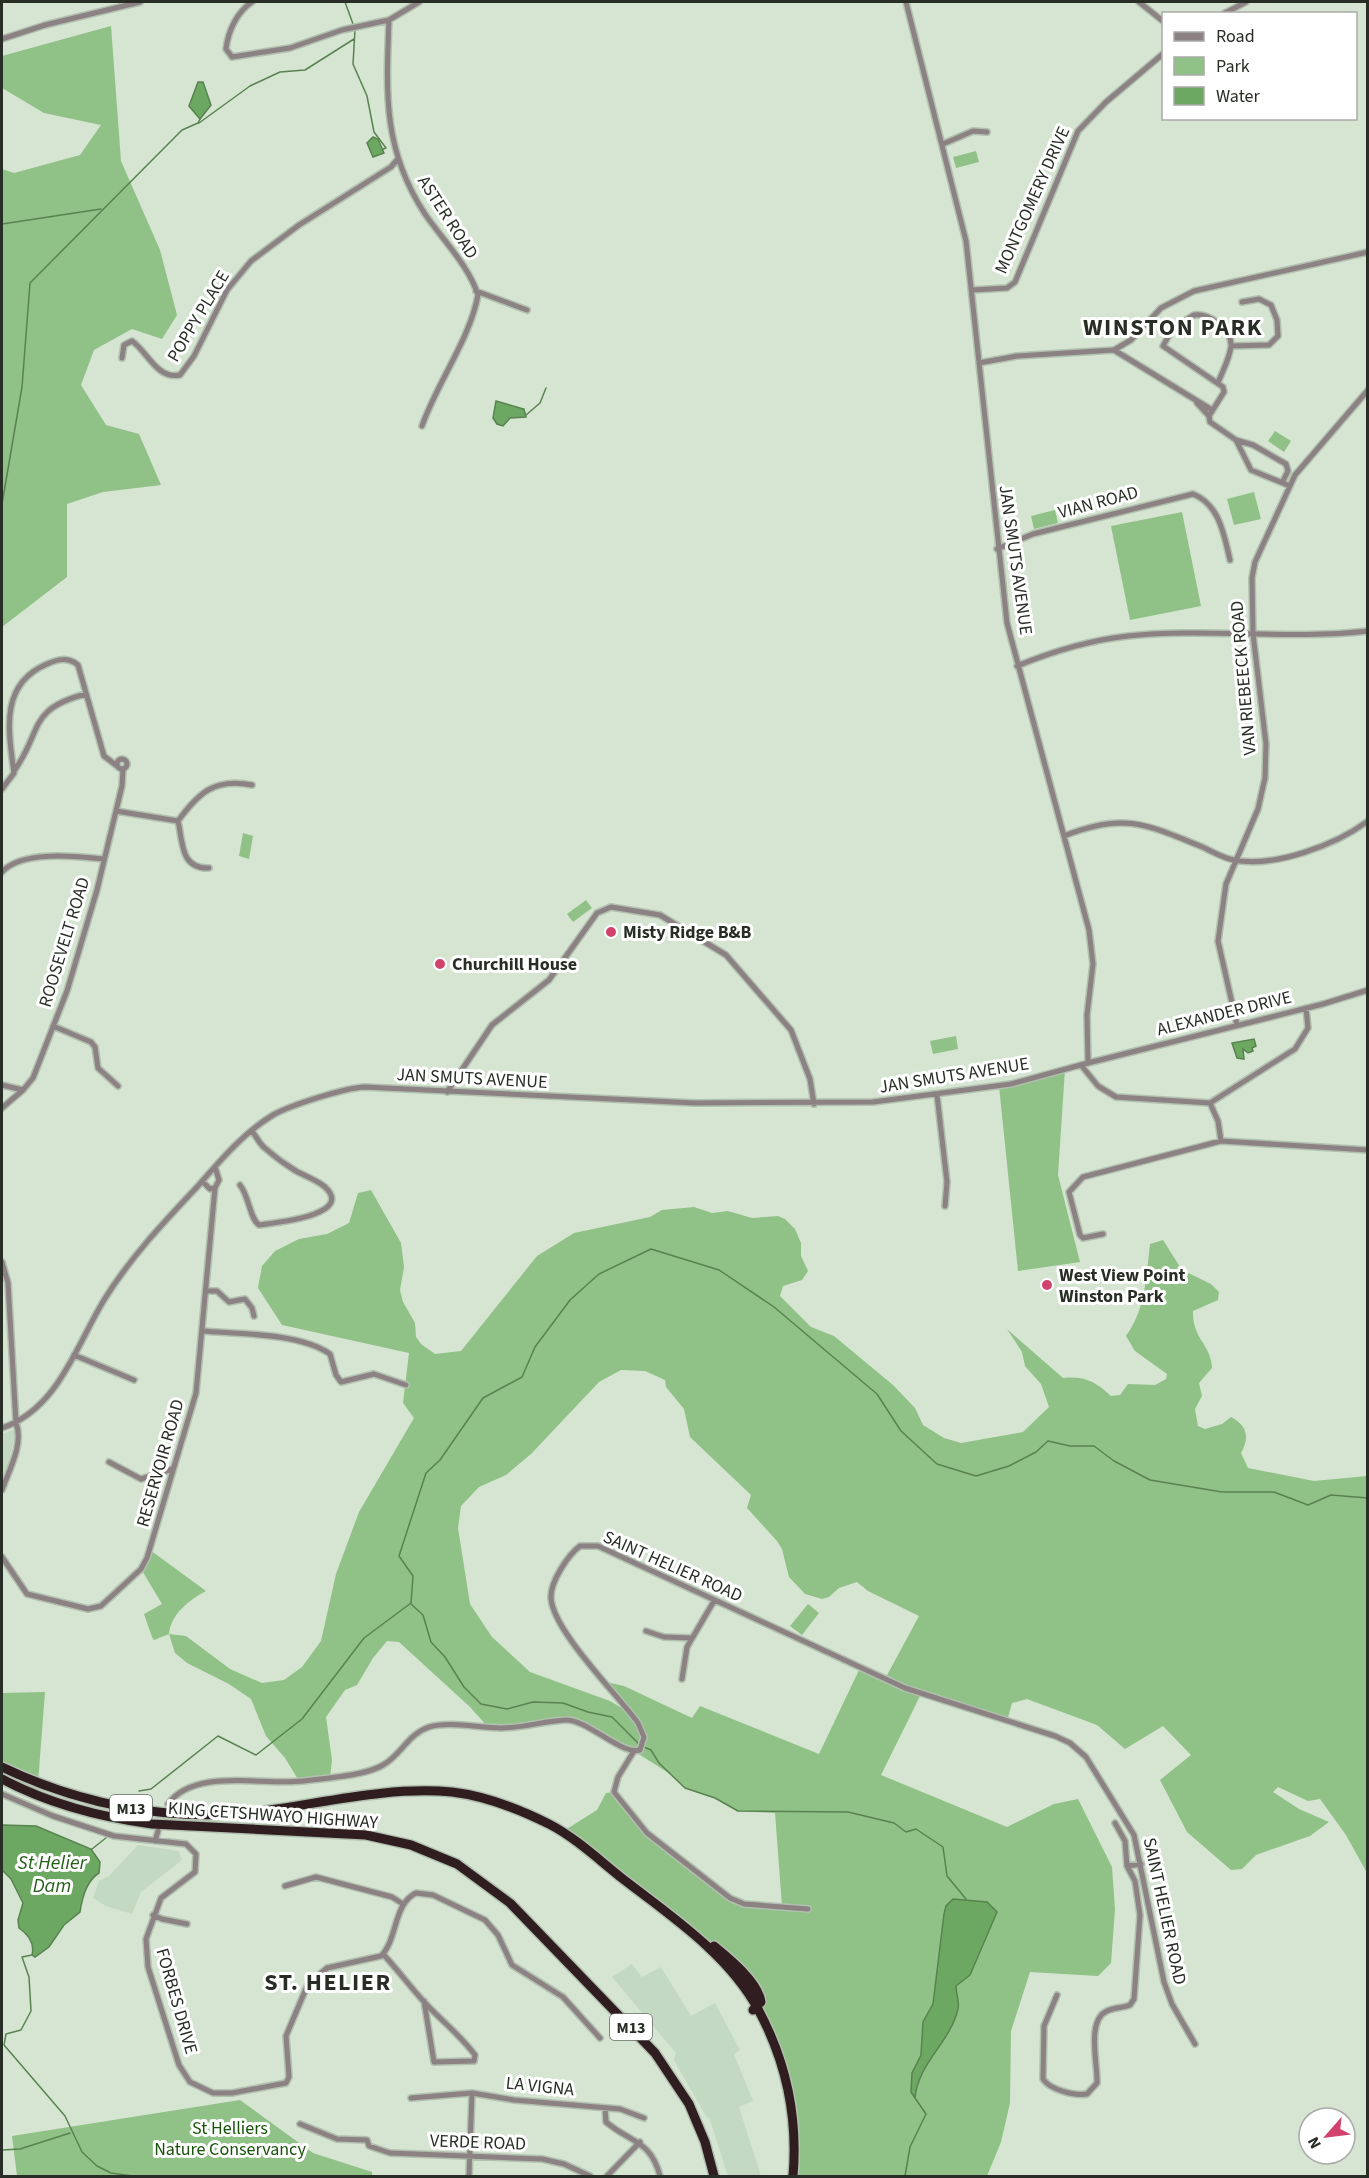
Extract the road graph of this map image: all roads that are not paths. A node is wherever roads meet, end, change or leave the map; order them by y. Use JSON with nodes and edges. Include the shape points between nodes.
{"nodes":[{"id":1,"x":140,"y":2,"type":"edge"},
{"id":2,"x":252,"y":2,"type":"edge"},
{"id":3,"x":419,"y":2,"type":"edge"},
{"id":4,"x":906,"y":2,"type":"edge"},
{"id":5,"x":1139,"y":2,"type":"edge"},
{"id":6,"x":1246,"y":2,"type":"edge"},
{"id":7,"x":1227,"y":12,"type":"edge"},
{"id":8,"x":389,"y":20,"type":"junction"},
{"id":9,"x":1162,"y":20,"type":"edge"},
{"id":10,"x":2,"y":39,"type":"edge"},
{"id":11,"x":1162,"y":55,"type":"edge"},
{"id":12,"x":987,"y":132,"type":"dead end"},
{"id":13,"x":943,"y":144,"type":"junction"},
{"id":14,"x":397,"y":160,"type":"junction"},
{"id":15,"x":1368,"y":252,"type":"edge"},
{"id":16,"x":972,"y":290,"type":"junction"},
{"id":17,"x":476,"y":291,"type":"junction"},
{"id":18,"x":1242,"y":302,"type":"dead end"},
{"id":19,"x":527,"y":310,"type":"dead end"},
{"id":20,"x":1231,"y":346,"type":"junction"},
{"id":21,"x":1114,"y":350,"type":"junction"},
{"id":22,"x":122,"y":358,"type":"dead end"},
{"id":23,"x":979,"y":363,"type":"junction"},
{"id":24,"x":1218,"y":383,"type":"junction"},
{"id":25,"x":1368,"y":390,"type":"edge"},
{"id":26,"x":1211,"y":413,"type":"junction"},
{"id":27,"x":422,"y":426,"type":"dead end"},
{"id":28,"x":1236,"y":441,"type":"junction"},
{"id":29,"x":1282,"y":481,"type":"junction"},
{"id":30,"x":1290,"y":486,"type":"junction"},
{"id":31,"x":997,"y":549,"type":"junction"},
{"id":32,"x":1230,"y":560,"type":"dead end"},
{"id":33,"x":1368,"y":631,"type":"edge"},
{"id":34,"x":1253,"y":634,"type":"junction"},
{"id":35,"x":1017,"y":666,"type":"junction"},
{"id":36,"x":86,"y":694,"type":"junction"},
{"id":37,"x":14,"y":771,"type":"junction"},
{"id":38,"x":252,"y":785,"type":"dead end"},
{"id":39,"x":2,"y":789,"type":"edge"},
{"id":40,"x":116,"y":811,"type":"junction"},
{"id":41,"x":178,"y":821,"type":"junction"},
{"id":42,"x":1368,"y":821,"type":"edge"},
{"id":43,"x":1064,"y":836,"type":"junction"},
{"id":44,"x":104,"y":859,"type":"junction"},
{"id":45,"x":1234,"y":860,"type":"junction"},
{"id":46,"x":208,"y":868,"type":"dead end"},
{"id":47,"x":2,"y":872,"type":"edge"},
{"id":48,"x":1368,"y":990,"type":"edge"},
{"id":49,"x":1306,"y":1008,"type":"junction"},
{"id":50,"x":53,"y":1026,"type":"junction"},
{"id":51,"x":1237,"y":1026,"type":"junction"},
{"id":52,"x":1088,"y":1063,"type":"junction"},
{"id":53,"x":1081,"y":1065,"type":"junction"},
{"id":54,"x":4,"y":1085,"type":"edge"},
{"id":55,"x":118,"y":1086,"type":"dead end"},
{"id":56,"x":23,"y":1090,"type":"junction"},
{"id":57,"x":447,"y":1092,"type":"junction"},
{"id":58,"x":937,"y":1095,"type":"junction"},
{"id":59,"x":1210,"y":1103,"type":"junction"},
{"id":60,"x":814,"y":1104,"type":"junction"},
{"id":61,"x":4,"y":1106,"type":"edge"},
{"id":62,"x":252,"y":1131,"type":"junction"},
{"id":63,"x":1221,"y":1141,"type":"junction"},
{"id":64,"x":1368,"y":1150,"type":"edge"},
{"id":65,"x":215,"y":1167,"type":"junction"},
{"id":66,"x":202,"y":1181,"type":"junction"},
{"id":67,"x":240,"y":1185,"type":"dead end"},
{"id":68,"x":215,"y":1188,"type":"junction"},
{"id":69,"x":945,"y":1206,"type":"dead end"},
{"id":70,"x":1103,"y":1233,"type":"dead end"},
{"id":71,"x":2,"y":1262,"type":"edge"},
{"id":72,"x":206,"y":1291,"type":"junction"},
{"id":73,"x":254,"y":1316,"type":"dead end"},
{"id":74,"x":203,"y":1331,"type":"junction"},
{"id":75,"x":74,"y":1355,"type":"junction"},
{"id":76,"x":134,"y":1380,"type":"dead end"},
{"id":77,"x":406,"y":1385,"type":"dead end"},
{"id":78,"x":16,"y":1423,"type":"junction"},
{"id":79,"x":2,"y":1428,"type":"edge"},
{"id":80,"x":109,"y":1462,"type":"dead end"},
{"id":81,"x":172,"y":1469,"type":"junction"},
{"id":82,"x":2,"y":1490,"type":"edge"},
{"id":83,"x":2,"y":1557,"type":"edge"},
{"id":84,"x":714,"y":1601,"type":"junction"},
{"id":85,"x":646,"y":1631,"type":"dead end"},
{"id":86,"x":692,"y":1638,"type":"junction"},
{"id":87,"x":682,"y":1679,"type":"dead end"},
{"id":88,"x":634,"y":1751,"type":"junction"},
{"id":89,"x":2,"y":1767,"type":"edge"},
{"id":90,"x":2,"y":1779,"type":"edge"},
{"id":91,"x":2,"y":1794,"type":"edge"},
{"id":92,"x":168,"y":1804,"type":"dead end"},
{"id":93,"x":1115,"y":1823,"type":"dead end"},
{"id":94,"x":158,"y":1831,"type":"dead end"},
{"id":95,"x":155,"y":1841,"type":"junction"},
{"id":96,"x":1141,"y":1864,"type":"junction"},
{"id":97,"x":1127,"y":1866,"type":"junction"},
{"id":98,"x":285,"y":1886,"type":"dead end"},
{"id":99,"x":403,"y":1904,"type":"junction"},
{"id":100,"x":808,"y":1909,"type":"dead end"},
{"id":101,"x":153,"y":1915,"type":"junction"},
{"id":102,"x":187,"y":1923,"type":"dead end"},
{"id":103,"x":383,"y":1954,"type":"junction"},
{"id":104,"x":1057,"y":1995,"type":"dead end"},
{"id":105,"x":424,"y":2001,"type":"junction"},
{"id":106,"x":600,"y":2038,"type":"dead end"},
{"id":107,"x":1195,"y":2044,"type":"dead end"},
{"id":108,"x":472,"y":2093,"type":"junction"},
{"id":109,"x":411,"y":2098,"type":"dead end"},
{"id":110,"x":605,"y":2108,"type":"junction"},
{"id":111,"x":644,"y":2118,"type":"dead end"},
{"id":112,"x":300,"y":2124,"type":"dead end"},
{"id":113,"x":639,"y":2142,"type":"junction"},
{"id":114,"x":470,"y":2158,"type":"junction"},
{"id":115,"x":470,"y":2176,"type":"edge"},
{"id":116,"x":590,"y":2176,"type":"edge"},
{"id":117,"x":607,"y":2176,"type":"edge"},
{"id":118,"x":660,"y":2176,"type":"edge"},
{"id":119,"x":714,"y":2176,"type":"edge"},
{"id":120,"x":793,"y":2176,"type":"edge"}],
"edges":[{"from":1,"to":10,"type":"street"},
{"from":2,"to":8,"type":"street","via":[[241,10],[228,37],[226,52],[232,57],[290,48],[342,30]]},
{"from":3,"to":8,"type":"street"},
{"from":4,"to":13,"type":"street","name":"JAN SMUTS AVENUE"},
{"from":5,"to":9,"type":"street"},
{"from":6,"to":7,"type":"street"},
{"from":8,"to":14,"type":"street","name":"ASTER ROAD","via":[[387,83]]},
{"from":11,"to":16,"type":"street","name":"MONTGOMERY DRIVE","via":[[1078,131],[1015,282],[1007,288]]},
{"from":12,"to":13,"type":"street","via":[[965,133]]},
{"from":13,"to":16,"type":"street","name":"JAN SMUTS AVENUE","via":[[966,241]]},
{"from":14,"to":17,"type":"street","name":"ASTER ROAD","via":[[417,201]]},
{"from":14,"to":22,"type":"street","name":"POPPY PLACE","via":[[251,261],[227,290],[180,375],[163,371],[132,341],[124,345]]},
{"from":15,"to":21,"type":"street","via":[[1194,291],[1161,308],[1131,340]]},
{"from":16,"to":23,"type":"street","name":"JAN SMUTS AVENUE"},
{"from":17,"to":19,"type":"street"},
{"from":17,"to":27,"type":"street","via":[[458,352]]},
{"from":18,"to":20,"type":"street","via":[[1259,299],[1271,305],[1278,336],[1269,345]]},
{"from":20,"to":24,"type":"street"},
{"from":20,"to":24,"type":"street","via":[[1222,327],[1197,314],[1173,328],[1163,343],[1165,350]]},
{"from":21,"to":23,"type":"street","via":[[1017,356]]},
{"from":21,"to":26,"type":"street"},
{"from":23,"to":31,"type":"street","name":"JAN SMUTS AVENUE"},
{"from":24,"to":26,"type":"street","via":[[1224,392]]},
{"from":25,"to":30,"type":"street","name":"VAN RIEBEECK ROAD","via":[[1301,467]]},
{"from":26,"to":28,"type":"street","via":[[1210,422]]},
{"from":28,"to":29,"type":"street","via":[[1251,470]]},
{"from":28,"to":29,"type":"street","via":[[1253,444],[1286,464],[1288,471]]},
{"from":29,"to":30,"type":"street"},
{"from":30,"to":34,"type":"street","name":"VAN RIEBEECK ROAD","via":[[1256,562],[1250,592]]},
{"from":31,"to":32,"type":"street","name":"VIAN ROAD","via":[[1034,534],[1193,494],[1207,503],[1219,520]]},
{"from":31,"to":35,"type":"street","name":"JAN SMUTS AVENUE","via":[[1003,604]]},
{"from":33,"to":34,"type":"street"},
{"from":34,"to":35,"type":"street","via":[[1126,636]]},
{"from":34,"to":45,"type":"street","name":"VAN RIEBEECK ROAD","via":[[1266,744],[1265,778],[1258,809]]},
{"from":35,"to":43,"type":"street","name":"JAN SMUTS AVENUE"},
{"from":36,"to":37,"type":"street","via":[[58,703],[43,714]]},
{"from":36,"to":37,"type":"street","via":[[79,667],[72,661],[49,663],[22,679],[8,708]]},
{"from":36,"to":40,"type":"street","name":"ROOSEVELT ROAD","via":[[104,756],[117,766],[118,760],[124,759],[127,764]]},
{"from":37,"to":39,"type":"street"},
{"from":38,"to":41,"type":"street","via":[[211,786]]},
{"from":40,"to":41,"type":"street"},
{"from":40,"to":44,"type":"street","name":"ROOSEVELT ROAD"},
{"from":41,"to":46,"type":"street","via":[[188,860],[196,868]]},
{"from":42,"to":45,"type":"street","via":[[1338,839],[1298,855]]},
{"from":43,"to":45,"type":"street","via":[[1098,825],[1133,823],[1152,826]]},
{"from":43,"to":52,"type":"street","name":"JAN SMUTS AVENUE","via":[[1093,958],[1087,1015]]},
{"from":44,"to":47,"type":"street","via":[[32,858],[11,864]]},
{"from":44,"to":50,"type":"street","name":"ROOSEVELT ROAD","via":[[74,969]]},
{"from":45,"to":51,"type":"street","name":"VAN RIEBEECK ROAD","via":[[1222,902],[1218,941]]},
{"from":48,"to":49,"type":"street","name":"ALEXANDER DRIVE"},
{"from":49,"to":51,"type":"street","name":"ALEXANDER DRIVE"},
{"from":49,"to":59,"type":"street","via":[[1308,1028],[1295,1049]]},
{"from":50,"to":55,"type":"street","via":[[91,1041],[98,1068]]},
{"from":50,"to":56,"type":"street","name":"ROOSEVELT ROAD","via":[[37,1070]]},
{"from":51,"to":52,"type":"street","name":"ALEXANDER DRIVE"},
{"from":52,"to":53,"type":"street","name":"JAN SMUTS AVENUE"},
{"from":53,"to":58,"type":"street","name":"JAN SMUTS AVENUE","via":[[1011,1084]]},
{"from":53,"to":59,"type":"street","via":[[1098,1086],[1116,1097]]},
{"from":54,"to":56,"type":"street"},
{"from":54,"to":61,"type":"street"},
{"from":56,"to":61,"type":"street","name":"ROOSEVELT ROAD"},
{"from":57,"to":60,"type":"street","name":"JAN SMUTS AVENUE"},
{"from":57,"to":60,"type":"street","via":[[492,1025],[549,980],[597,913],[611,907],[660,915],[726,955],[791,1029],[810,1079]]},
{"from":57,"to":62,"type":"street","name":"JAN SMUTS AVENUE","via":[[352,1089],[274,1115]]},
{"from":58,"to":60,"type":"street","name":"JAN SMUTS AVENUE"},
{"from":58,"to":69,"type":"street","via":[[947,1182]]},
{"from":59,"to":63,"type":"street"},
{"from":62,"to":65,"type":"street","name":"JAN SMUTS AVENUE"},
{"from":62,"to":67,"type":"street","via":[[266,1149],[326,1188],[330,1196],[328,1206],[300,1219],[259,1225],[254,1222],[248,1197]]},
{"from":63,"to":64,"type":"street"},
{"from":63,"to":70,"type":"street","via":[[1083,1177],[1069,1192],[1080,1234],[1083,1238]]},
{"from":65,"to":66,"type":"street","name":"JAN SMUTS AVENUE"},
{"from":65,"to":68,"type":"street","name":"RESERVOIR ROAD","via":[[219,1180]]},
{"from":66,"to":68,"type":"street","via":[[210,1189]]},
{"from":66,"to":75,"type":"street","name":"JAN SMUTS AVENUE","via":[[129,1263]]},
{"from":68,"to":72,"type":"street","name":"RESERVOIR ROAD"},
{"from":71,"to":78,"type":"street","via":[[8,1284]]},
{"from":72,"to":73,"type":"street","via":[[217,1292],[229,1302],[245,1299]]},
{"from":72,"to":74,"type":"street","name":"RESERVOIR ROAD"},
{"from":74,"to":77,"type":"street","via":[[300,1343],[330,1354],[341,1382],[374,1374]]},
{"from":74,"to":81,"type":"street","name":"RESERVOIR ROAD","via":[[196,1393]]},
{"from":75,"to":76,"type":"street"},
{"from":75,"to":78,"type":"street","name":"JAN SMUTS AVENUE","via":[[46,1399]]},
{"from":78,"to":79,"type":"street","name":"JAN SMUTS AVENUE"},
{"from":78,"to":82,"type":"street","via":[[19,1439]]},
{"from":80,"to":81,"type":"street","via":[[141,1479]]},
{"from":81,"to":83,"type":"street","name":"RESERVOIR ROAD","via":[[147,1558],[141,1569],[101,1606],[80,1608],[27,1594]]},
{"from":84,"to":86,"type":"street"},
{"from":84,"to":88,"type":"street","name":"SAINT HELIER ROAD","via":[[592,1545],[576,1550],[557,1579],[551,1600],[563,1628],[638,1723],[644,1741],[643,1748]]},
{"from":84,"to":96,"type":"street","name":"SAINT HELIER ROAD","via":[[905,1688],[1070,1743],[1086,1757],[1130,1825]]},
{"from":85,"to":86,"type":"street","via":[[664,1637]]},
{"from":86,"to":87,"type":"street","via":[[684,1656]]},
{"from":88,"to":92,"type":"street","via":[[566,1720],[513,1728],[440,1725],[421,1730],[388,1761],[372,1769],[299,1781],[205,1783],[182,1790]]},
{"from":88,"to":100,"type":"street","via":[[614,1791],[647,1833],[734,1900]]},
{"from":89,"to":120,"type":"highway","name":"KING CETSHWAYO HIGHWAY","number":"M13","via":[[56,1790],[115,1806],[162,1812],[227,1814],[426,1791],[460,1793],[528,1814],[572,1839],[722,1962],[755,2008],[782,2064],[794,2126]]},
{"from":90,"to":119,"type":"highway","name":"KING CETSHWAYO HIGHWAY","number":"M13","via":[[67,1806],[126,1820],[366,1835],[402,1843],[457,1864],[512,1903],[645,2041],[685,2097],[700,2128]]},
{"from":91,"to":95,"type":"street","via":[[103,1833]]},
{"from":93,"to":97,"type":"street","via":[[1125,1841]]},
{"from":94,"to":95,"type":"street"},
{"from":95,"to":101,"type":"street","name":"FORBES DRIVE","via":[[186,1844],[198,1861],[191,1877],[165,1894]]},
{"from":96,"to":97,"type":"street"},
{"from":96,"to":107,"type":"street","name":"SAINT HELIER ROAD","via":[[1164,1982]]},
{"from":97,"to":104,"type":"street","via":[[1135,1881],[1140,1916],[1134,1999],[1130,2005],[1106,2011],[1100,2018],[1094,2042],[1097,2083],[1087,2094],[1050,2087],[1043,2079],[1044,2026]]},
{"from":98,"to":99,"type":"street","via":[[316,1877],[392,1897]]},
{"from":99,"to":103,"type":"street"},
{"from":99,"to":106,"type":"street","via":[[416,1893],[428,1894],[484,1920],[498,1935],[512,1965],[563,1997]]},
{"from":101,"to":102,"type":"street"},
{"from":101,"to":103,"type":"street","name":"FORBES DRIVE","via":[[146,1939],[146,1961],[177,2059],[190,2082],[213,2093],[286,2083],[290,2077],[286,2036],[308,1984],[327,1968]]},
{"from":103,"to":105,"type":"street"},
{"from":105,"to":105,"type":"street","via":[[465,2043],[475,2055],[474,2061],[435,2062]]},
{"from":108,"to":109,"type":"street","name":"LA VIGNA"},
{"from":108,"to":110,"type":"street","name":"LA VIGNA"},
{"from":108,"to":114,"type":"street"},
{"from":110,"to":111,"type":"street","name":"LA VIGNA"},
{"from":110,"to":113,"type":"street","via":[[608,2124]]},
{"from":112,"to":114,"type":"street","name":"VERDE ROAD","via":[[337,2139],[367,2140],[372,2148],[390,2153]]},
{"from":113,"to":117,"type":"street"},
{"from":113,"to":118,"type":"street","via":[[654,2160]]},
{"from":114,"to":115,"type":"street"},
{"from":114,"to":116,"type":"street","name":"VERDE ROAD","via":[[542,2159]]}]}
